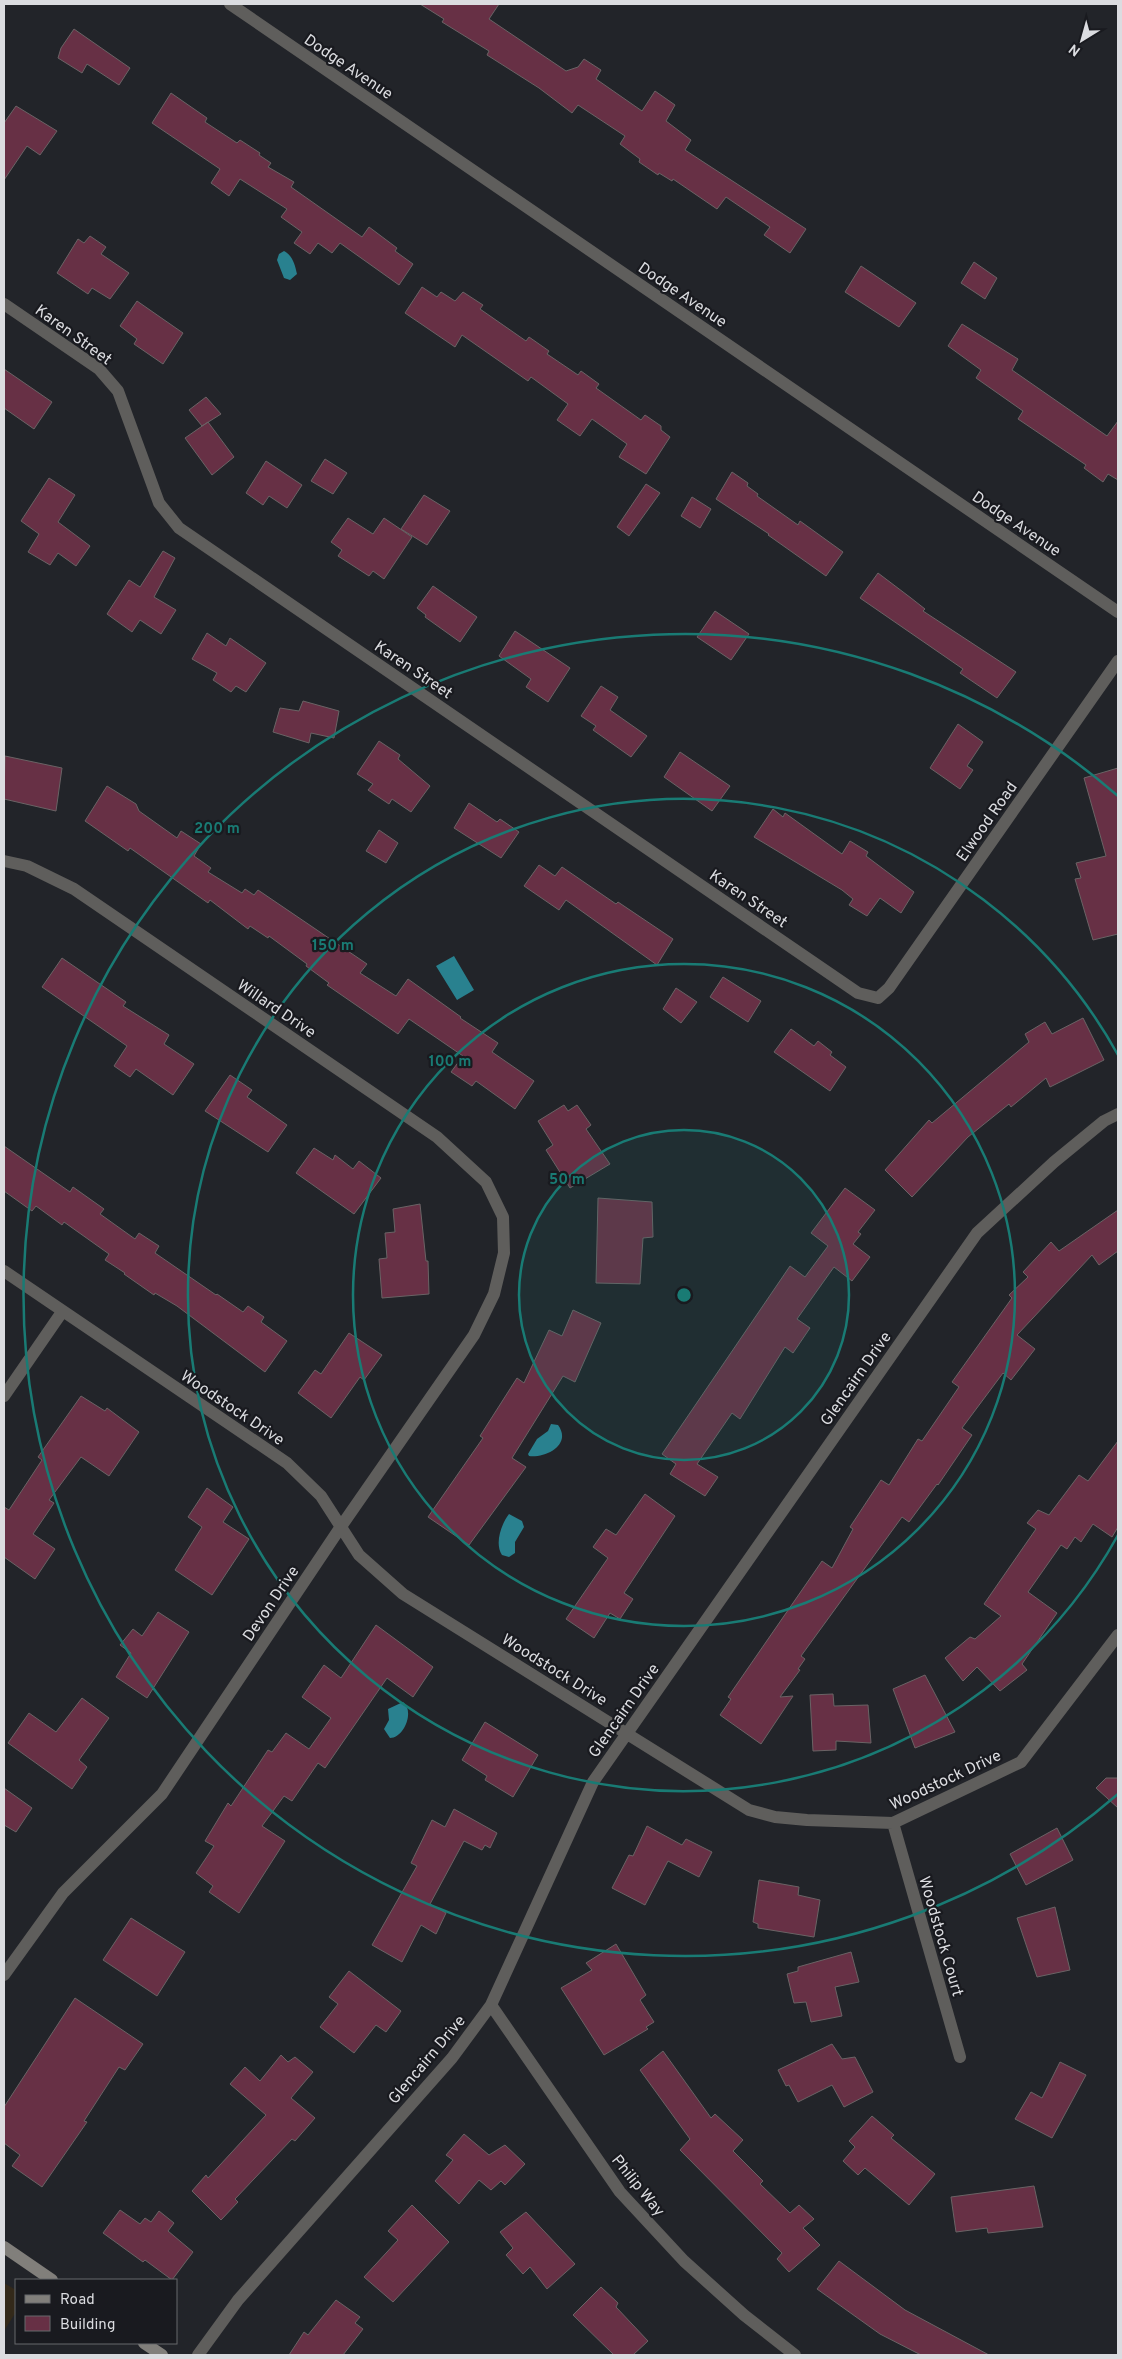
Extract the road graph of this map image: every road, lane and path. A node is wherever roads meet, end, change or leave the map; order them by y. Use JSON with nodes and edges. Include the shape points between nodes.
{"nodes":[{"id":1,"x":230,"y":4,"type":"edge"},
{"id":2,"x":4,"y":304,"type":"edge"},
{"id":3,"x":1118,"y":612,"type":"edge"},
{"id":4,"x":1118,"y":661,"type":"edge"},
{"id":5,"x":4,"y":861,"type":"edge"},
{"id":6,"x":878,"y":998,"type":"joint"},
{"id":7,"x":1118,"y":1114,"type":"edge"},
{"id":8,"x":503,"y":1217,"type":"joint"},
{"id":9,"x":4,"y":1271,"type":"edge"},
{"id":10,"x":62,"y":1312,"type":"junction"},
{"id":11,"x":4,"y":1396,"type":"edge"},
{"id":12,"x":340,"y":1528,"type":"junction"},
{"id":13,"x":1118,"y":1635,"type":"edge"},
{"id":14,"x":626,"y":1732,"type":"junction"},
{"id":15,"x":893,"y":1823,"type":"junction"},
{"id":16,"x":4,"y":1975,"type":"edge"},
{"id":17,"x":491,"y":2005,"type":"junction"},
{"id":18,"x":960,"y":2057,"type":"dead end"},
{"id":19,"x":4,"y":2247,"type":"edge"},
{"id":20,"x":51,"y":2279,"type":"edge"},
{"id":21,"x":146,"y":2344,"type":"edge"},
{"id":22,"x":162,"y":2355,"type":"edge"},
{"id":23,"x":198,"y":2355,"type":"edge"},
{"id":24,"x":795,"y":2355,"type":"edge"}],
"edges":[{"from":1,"to":3,"type":"street","name":"Dodge Avenue"},
{"from":2,"to":6,"type":"street","name":"Karen Street","via":[[99,369],[118,391],[159,503],[179,528],[850,987]]},
{"from":4,"to":6,"type":"street","name":"Elwood Road","via":[[889,988]]},
{"from":5,"to":8,"type":"street","name":"Willard Drive","via":[[27,866],[74,889],[437,1137],[486,1182]]},
{"from":7,"to":14,"type":"street","name":"Glencairn Drive","via":[[1104,1121],[1054,1162],[977,1233]]},
{"from":8,"to":12,"type":"street","name":"Devon Drive","via":[[502,1262],[494,1294],[474,1335]]},
{"from":9,"to":10,"type":"street","name":"Woodstock Drive"},
{"from":10,"to":11,"type":"street"},
{"from":10,"to":12,"type":"street","name":"Woodstock Drive","via":[[287,1463],[321,1496]]},
{"from":12,"to":14,"type":"street","name":"Woodstock Drive","via":[[359,1555],[403,1594]]},
{"from":12,"to":16,"type":"street","name":"Devon Drive","via":[[162,1794],[63,1893]]},
{"from":13,"to":15,"type":"street","name":"Woodstock Drive","via":[[1021,1762]]},
{"from":14,"to":15,"type":"street","name":"Woodstock Drive","via":[[749,1810],[807,1820]]},
{"from":14,"to":17,"type":"street","name":"Glencairn Drive","via":[[593,1782]]},
{"from":15,"to":18,"type":"street","name":"Woodstock Court"},
{"from":17,"to":23,"type":"street","name":"Glencairn Drive","via":[[452,2058],[238,2300]]},
{"from":17,"to":24,"type":"street","name":"Philip Way","via":[[620,2192],[684,2261]]},
{"from":19,"to":20,"type":"street"},
{"from":21,"to":22,"type":"street"}]}
